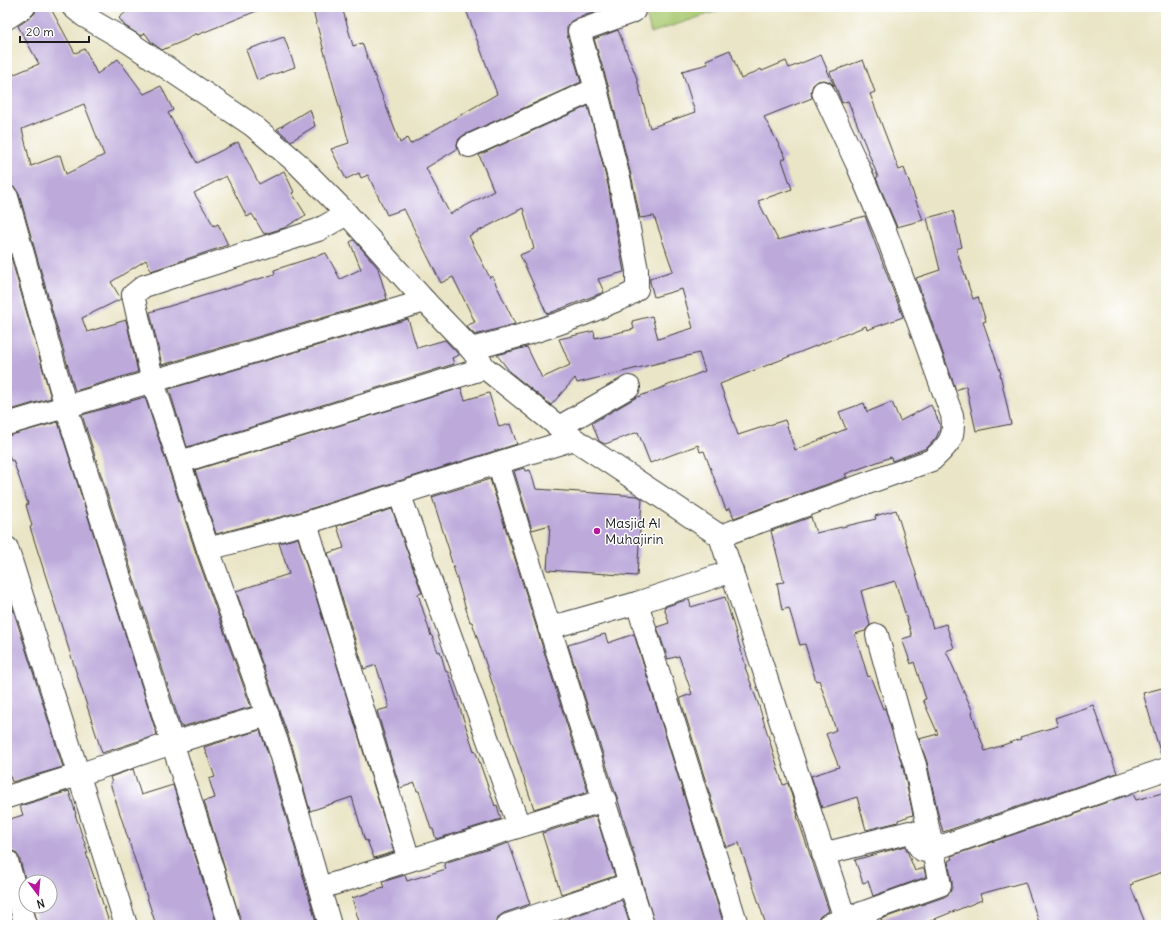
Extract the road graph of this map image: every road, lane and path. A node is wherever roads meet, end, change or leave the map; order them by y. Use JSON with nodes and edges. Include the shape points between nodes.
{"nodes":[{"id":1,"x":24,"y":7,"type":"edge"},
{"id":2,"x":633,"y":7,"type":"edge"},
{"id":3,"x":84,"y":10,"type":"edge"},
{"id":4,"x":7,"y":18,"type":"edge"},
{"id":5,"x":596,"y":89,"type":"junction"},
{"id":6,"x":823,"y":92,"type":"dead end"},
{"id":7,"x":469,"y":146,"type":"dead end"},
{"id":8,"x":7,"y":197,"type":"edge"},
{"id":9,"x":347,"y":214,"type":"junction"},
{"id":10,"x":425,"y":301,"type":"junction"},
{"id":11,"x":471,"y":349,"type":"junction"},
{"id":12,"x":485,"y":368,"type":"junction"},
{"id":13,"x":154,"y":382,"type":"junction"},
{"id":14,"x":629,"y":387,"type":"dead end"},
{"id":15,"x":66,"y":407,"type":"junction"},
{"id":16,"x":7,"y":424,"type":"edge"},
{"id":17,"x":566,"y":433,"type":"junction"},
{"id":18,"x":180,"y":462,"type":"junction"},
{"id":19,"x":498,"y":463,"type":"junction"},
{"id":20,"x":399,"y":493,"type":"junction"},
{"id":21,"x":306,"y":523,"type":"junction"},
{"id":22,"x":720,"y":536,"type":"junction"},
{"id":23,"x":7,"y":548,"type":"edge"},
{"id":24,"x":208,"y":549,"type":"junction"},
{"id":25,"x":732,"y":571,"type":"junction"},
{"id":26,"x":637,"y":603,"type":"junction"},
{"id":27,"x":549,"y":628,"type":"junction"},
{"id":28,"x":877,"y":635,"type":"dead end"},
{"id":29,"x":268,"y":715,"type":"junction"},
{"id":30,"x":172,"y":743,"type":"junction"},
{"id":31,"x":1166,"y":770,"type":"edge"},
{"id":32,"x":78,"y":775,"type":"junction"},
{"id":33,"x":7,"y":797,"type":"edge"},
{"id":34,"x":605,"y":800,"type":"junction"},
{"id":35,"x":519,"y":826,"type":"junction"},
{"id":36,"x":933,"y":850,"type":"junction"},
{"id":37,"x":823,"y":854,"type":"junction"},
{"id":38,"x":409,"y":860,"type":"junction"},
{"id":39,"x":7,"y":861,"type":"edge"},
{"id":40,"x":630,"y":884,"type":"junction"},
{"id":41,"x":320,"y":888,"type":"junction"},
{"id":42,"x":840,"y":923,"type":"edge"},
{"id":43,"x":26,"y":925,"type":"edge"},
{"id":44,"x":126,"y":925,"type":"edge"},
{"id":45,"x":230,"y":925,"type":"edge"},
{"id":46,"x":330,"y":925,"type":"edge"},
{"id":47,"x":508,"y":925,"type":"edge"},
{"id":48,"x":643,"y":925,"type":"edge"},
{"id":49,"x":737,"y":925,"type":"edge"}],
"edges":[{"from":1,"to":4,"type":"street"},
{"from":2,"to":5,"type":"street","via":[[632,12],[579,32]]},
{"from":3,"to":9,"type":"street","via":[[252,125],[297,163]]},
{"from":5,"to":7,"type":"street"},
{"from":5,"to":11,"type":"street","via":[[620,182],[637,270],[637,289],[630,295],[582,316],[530,334]]},
{"from":6,"to":22,"type":"street","via":[[886,233],[952,415],[952,438],[932,460]]},
{"from":8,"to":15,"type":"street"},
{"from":9,"to":10,"type":"street"},
{"from":9,"to":13,"type":"street","via":[[318,230],[144,286],[133,295]]},
{"from":10,"to":11,"type":"street"},
{"from":10,"to":13,"type":"street"},
{"from":11,"to":12,"type":"street"},
{"from":12,"to":17,"type":"street"},
{"from":12,"to":18,"type":"street"},
{"from":13,"to":15,"type":"street"},
{"from":13,"to":18,"type":"street"},
{"from":14,"to":17,"type":"street"},
{"from":15,"to":16,"type":"street"},
{"from":15,"to":30,"type":"street"},
{"from":17,"to":19,"type":"street"},
{"from":17,"to":22,"type":"street"},
{"from":18,"to":24,"type":"street"},
{"from":19,"to":20,"type":"street"},
{"from":19,"to":27,"type":"street"},
{"from":20,"to":21,"type":"street"},
{"from":20,"to":35,"type":"street"},
{"from":21,"to":24,"type":"street"},
{"from":21,"to":38,"type":"street"},
{"from":22,"to":25,"type":"street"},
{"from":23,"to":32,"type":"street"},
{"from":24,"to":29,"type":"street"},
{"from":25,"to":26,"type":"street"},
{"from":25,"to":37,"type":"street"},
{"from":26,"to":27,"type":"street"},
{"from":26,"to":49,"type":"street"},
{"from":27,"to":34,"type":"street"},
{"from":28,"to":36,"type":"street","via":[[915,765]]},
{"from":29,"to":30,"type":"street"},
{"from":29,"to":41,"type":"street"},
{"from":30,"to":32,"type":"street"},
{"from":30,"to":45,"type":"street"},
{"from":31,"to":36,"type":"street"},
{"from":32,"to":33,"type":"street"},
{"from":32,"to":44,"type":"street"},
{"from":34,"to":35,"type":"street"},
{"from":34,"to":40,"type":"street"},
{"from":35,"to":38,"type":"street"},
{"from":36,"to":37,"type":"street","via":[[920,850],[914,834],[910,832]]},
{"from":36,"to":42,"type":"street","via":[[940,885]]},
{"from":37,"to":42,"type":"street"},
{"from":38,"to":41,"type":"street"},
{"from":39,"to":43,"type":"street"},
{"from":40,"to":47,"type":"street"},
{"from":40,"to":48,"type":"street"},
{"from":41,"to":46,"type":"street"}]}
